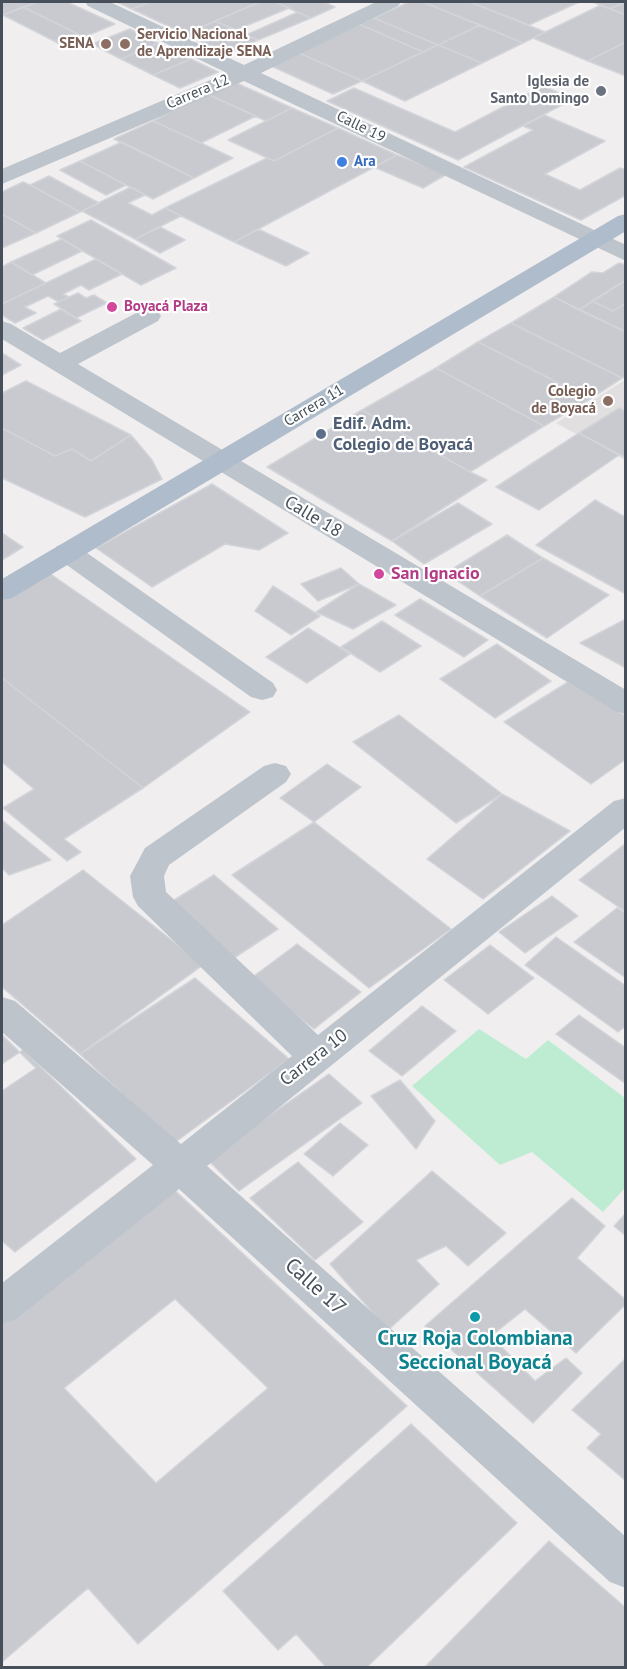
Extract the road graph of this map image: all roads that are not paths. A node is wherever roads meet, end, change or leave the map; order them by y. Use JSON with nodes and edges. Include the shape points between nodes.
{"nodes":[{"id":1,"x":95,"y":2,"type":"edge"},
{"id":2,"x":391,"y":2,"type":"edge"},
{"id":3,"x":246,"y":72,"type":"junction"},
{"id":4,"x":2,"y":177,"type":"edge"},
{"id":5,"x":626,"y":221,"type":"edge"},
{"id":6,"x":595,"y":239,"type":"junction"},
{"id":7,"x":626,"y":254,"type":"edge"},
{"id":8,"x":149,"y":316,"type":"dead end"},
{"id":9,"x":2,"y":330,"type":"edge"},
{"id":10,"x":59,"y":364,"type":"junction"},
{"id":11,"x":220,"y":462,"type":"junction"},
{"id":12,"x":67,"y":552,"type":"junction"},
{"id":13,"x":2,"y":591,"type":"edge"},
{"id":14,"x":262,"y":690,"type":"dead end"},
{"id":15,"x":626,"y":704,"type":"edge"},
{"id":16,"x":275,"y":774,"type":"dead end"},
{"id":17,"x":626,"y":809,"type":"edge"},
{"id":18,"x":2,"y":1011,"type":"edge"},
{"id":19,"x":316,"y":1057,"type":"junction"},
{"id":20,"x":180,"y":1166,"type":"junction"},
{"id":21,"x":2,"y":1306,"type":"edge"},
{"id":22,"x":626,"y":1567,"type":"edge"}],
"edges":[{"from":1,"to":3,"type":"street","name":"Calle 19"},
{"from":2,"to":3,"type":"street","name":"Carrera 12"},
{"from":3,"to":4,"type":"street","name":"Carrera 12"},
{"from":3,"to":6,"type":"street","name":"Calle 19"},
{"from":5,"to":6,"type":"main road","name":"Carrera 11"},
{"from":6,"to":7,"type":"street","name":"Calle 19"},
{"from":6,"to":11,"type":"main road","name":"Carrera 11"},
{"from":8,"to":10,"type":"street"},
{"from":9,"to":10,"type":"street","name":"Calle 18"},
{"from":10,"to":11,"type":"street","name":"Calle 18"},
{"from":11,"to":12,"type":"main road","name":"Carrera 11"},
{"from":11,"to":15,"type":"street","name":"Calle 18"},
{"from":12,"to":13,"type":"main road","name":"Carrera 11"},
{"from":12,"to":14,"type":"street"},
{"from":16,"to":19,"type":"street","via":[[157,857],[147,876],[150,897]]},
{"from":17,"to":19,"type":"street","name":"Carrera 10"},
{"from":18,"to":20,"type":"street","name":"Calle 17"},
{"from":19,"to":20,"type":"street","name":"Carrera 10"},
{"from":20,"to":21,"type":"street","name":"Carrera 10"},
{"from":20,"to":22,"type":"street","name":"Calle 17"}]}
